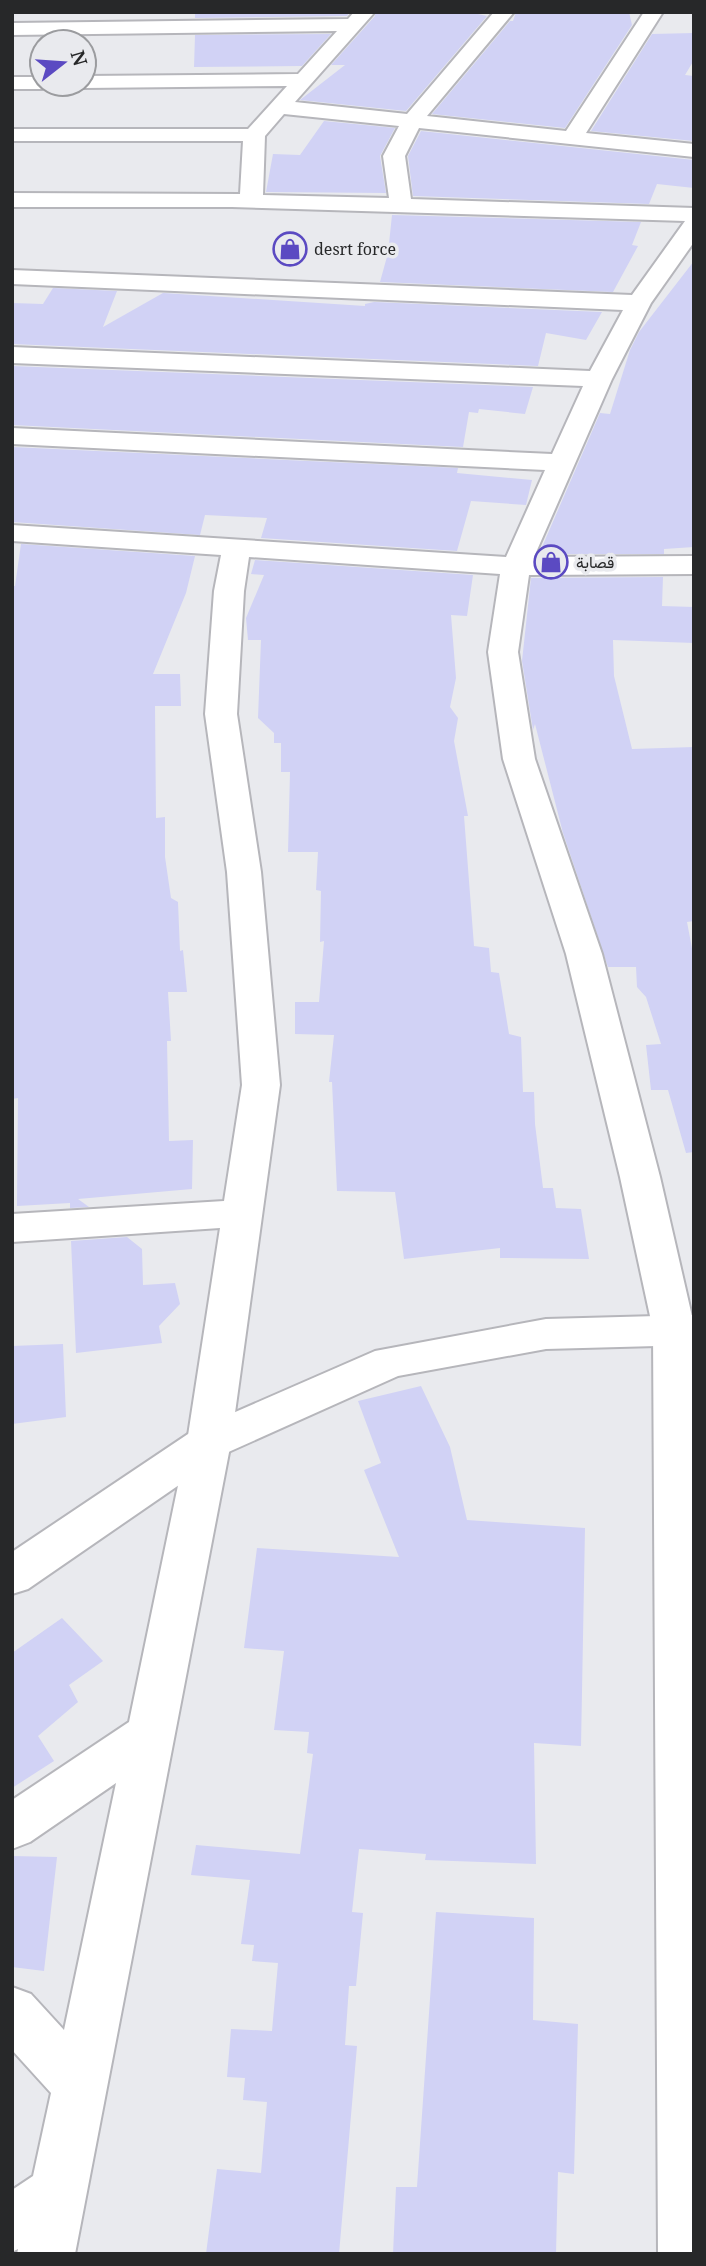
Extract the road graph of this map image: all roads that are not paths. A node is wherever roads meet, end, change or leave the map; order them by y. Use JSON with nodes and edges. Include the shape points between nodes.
{"nodes":[{"id":1,"x":505,"y":12,"type":"edge"},
{"id":2,"x":654,"y":12,"type":"edge"},
{"id":3,"x":359,"y":19,"type":"edge"},
{"id":4,"x":12,"y":29,"type":"edge"},
{"id":5,"x":301,"y":80,"type":"junction"},
{"id":6,"x":98,"y":82,"type":"edge"},
{"id":7,"x":278,"y":107,"type":"junction"},
{"id":8,"x":413,"y":120,"type":"junction"},
{"id":9,"x":12,"y":135,"type":"edge"},
{"id":10,"x":254,"y":135,"type":"junction"},
{"id":11,"x":572,"y":138,"type":"junction"},
{"id":12,"x":694,"y":151,"type":"edge"},
{"id":13,"x":12,"y":200,"type":"edge"},
{"id":14,"x":251,"y":201,"type":"junction"},
{"id":15,"x":401,"y":205,"type":"junction"},
{"id":16,"x":694,"y":215,"type":"edge"},
{"id":17,"x":694,"y":225,"type":"edge"},
{"id":18,"x":12,"y":276,"type":"edge"},
{"id":19,"x":639,"y":303,"type":"junction"},
{"id":20,"x":12,"y":355,"type":"edge"},
{"id":21,"x":599,"y":379,"type":"junction"},
{"id":22,"x":12,"y":436,"type":"edge"},
{"id":23,"x":563,"y":463,"type":"junction"},
{"id":24,"x":12,"y":533,"type":"edge"},
{"id":25,"x":237,"y":547,"type":"junction"},
{"id":26,"x":694,"y":565,"type":"edge"},
{"id":27,"x":516,"y":566,"type":"junction"},
{"id":28,"x":242,"y":1213,"type":"junction"},
{"id":29,"x":12,"y":1228,"type":"edge"},
{"id":30,"x":684,"y":1330,"type":"edge"},
{"id":31,"x":209,"y":1442,"type":"junction"},
{"id":32,"x":12,"y":1576,"type":"edge"},
{"id":33,"x":149,"y":1734,"type":"junction"},
{"id":34,"x":12,"y":1828,"type":"edge"},
{"id":35,"x":12,"y":2011,"type":"edge"},
{"id":36,"x":79,"y":2085,"type":"junction"},
{"id":37,"x":57,"y":2193,"type":"junction"},
{"id":38,"x":12,"y":2224,"type":"edge"},
{"id":39,"x":46,"y":2254,"type":"edge"},
{"id":40,"x":687,"y":2254,"type":"edge"}],
"edges":[{"from":1,"to":8,"type":"street"},
{"from":2,"to":11,"type":"street"},
{"from":3,"to":4,"type":"street"},
{"from":3,"to":5,"type":"street"},
{"from":5,"to":6,"type":"street"},
{"from":5,"to":7,"type":"street"},
{"from":7,"to":8,"type":"street"},
{"from":7,"to":10,"type":"street"},
{"from":8,"to":11,"type":"street"},
{"from":8,"to":15,"type":"street","via":[[394,156]]},
{"from":9,"to":10,"type":"street"},
{"from":10,"to":14,"type":"street"},
{"from":11,"to":12,"type":"street"},
{"from":13,"to":14,"type":"street"},
{"from":14,"to":15,"type":"street"},
{"from":15,"to":16,"type":"street"},
{"from":17,"to":19,"type":"street"},
{"from":18,"to":19,"type":"street"},
{"from":19,"to":21,"type":"street"},
{"from":20,"to":21,"type":"street"},
{"from":21,"to":23,"type":"street"},
{"from":22,"to":23,"type":"street"},
{"from":23,"to":27,"type":"street"},
{"from":24,"to":25,"type":"street"},
{"from":25,"to":27,"type":"street"},
{"from":25,"to":28,"type":"street","via":[[229,591],[221,714],[244,872],[261,1085]]},
{"from":26,"to":27,"type":"street"},
{"from":27,"to":30,"type":"street","via":[[503,652],[519,759],[584,954]]},
{"from":28,"to":29,"type":"street"},
{"from":28,"to":31,"type":"street"},
{"from":30,"to":31,"type":"street","via":[[547,1334],[390,1362]]},
{"from":30,"to":40,"type":"street"},
{"from":31,"to":32,"type":"street"},
{"from":31,"to":33,"type":"street"},
{"from":33,"to":34,"type":"street"},
{"from":33,"to":36,"type":"street"},
{"from":35,"to":36,"type":"street"},
{"from":36,"to":37,"type":"street"},
{"from":37,"to":38,"type":"street"},
{"from":37,"to":39,"type":"street"}]}
